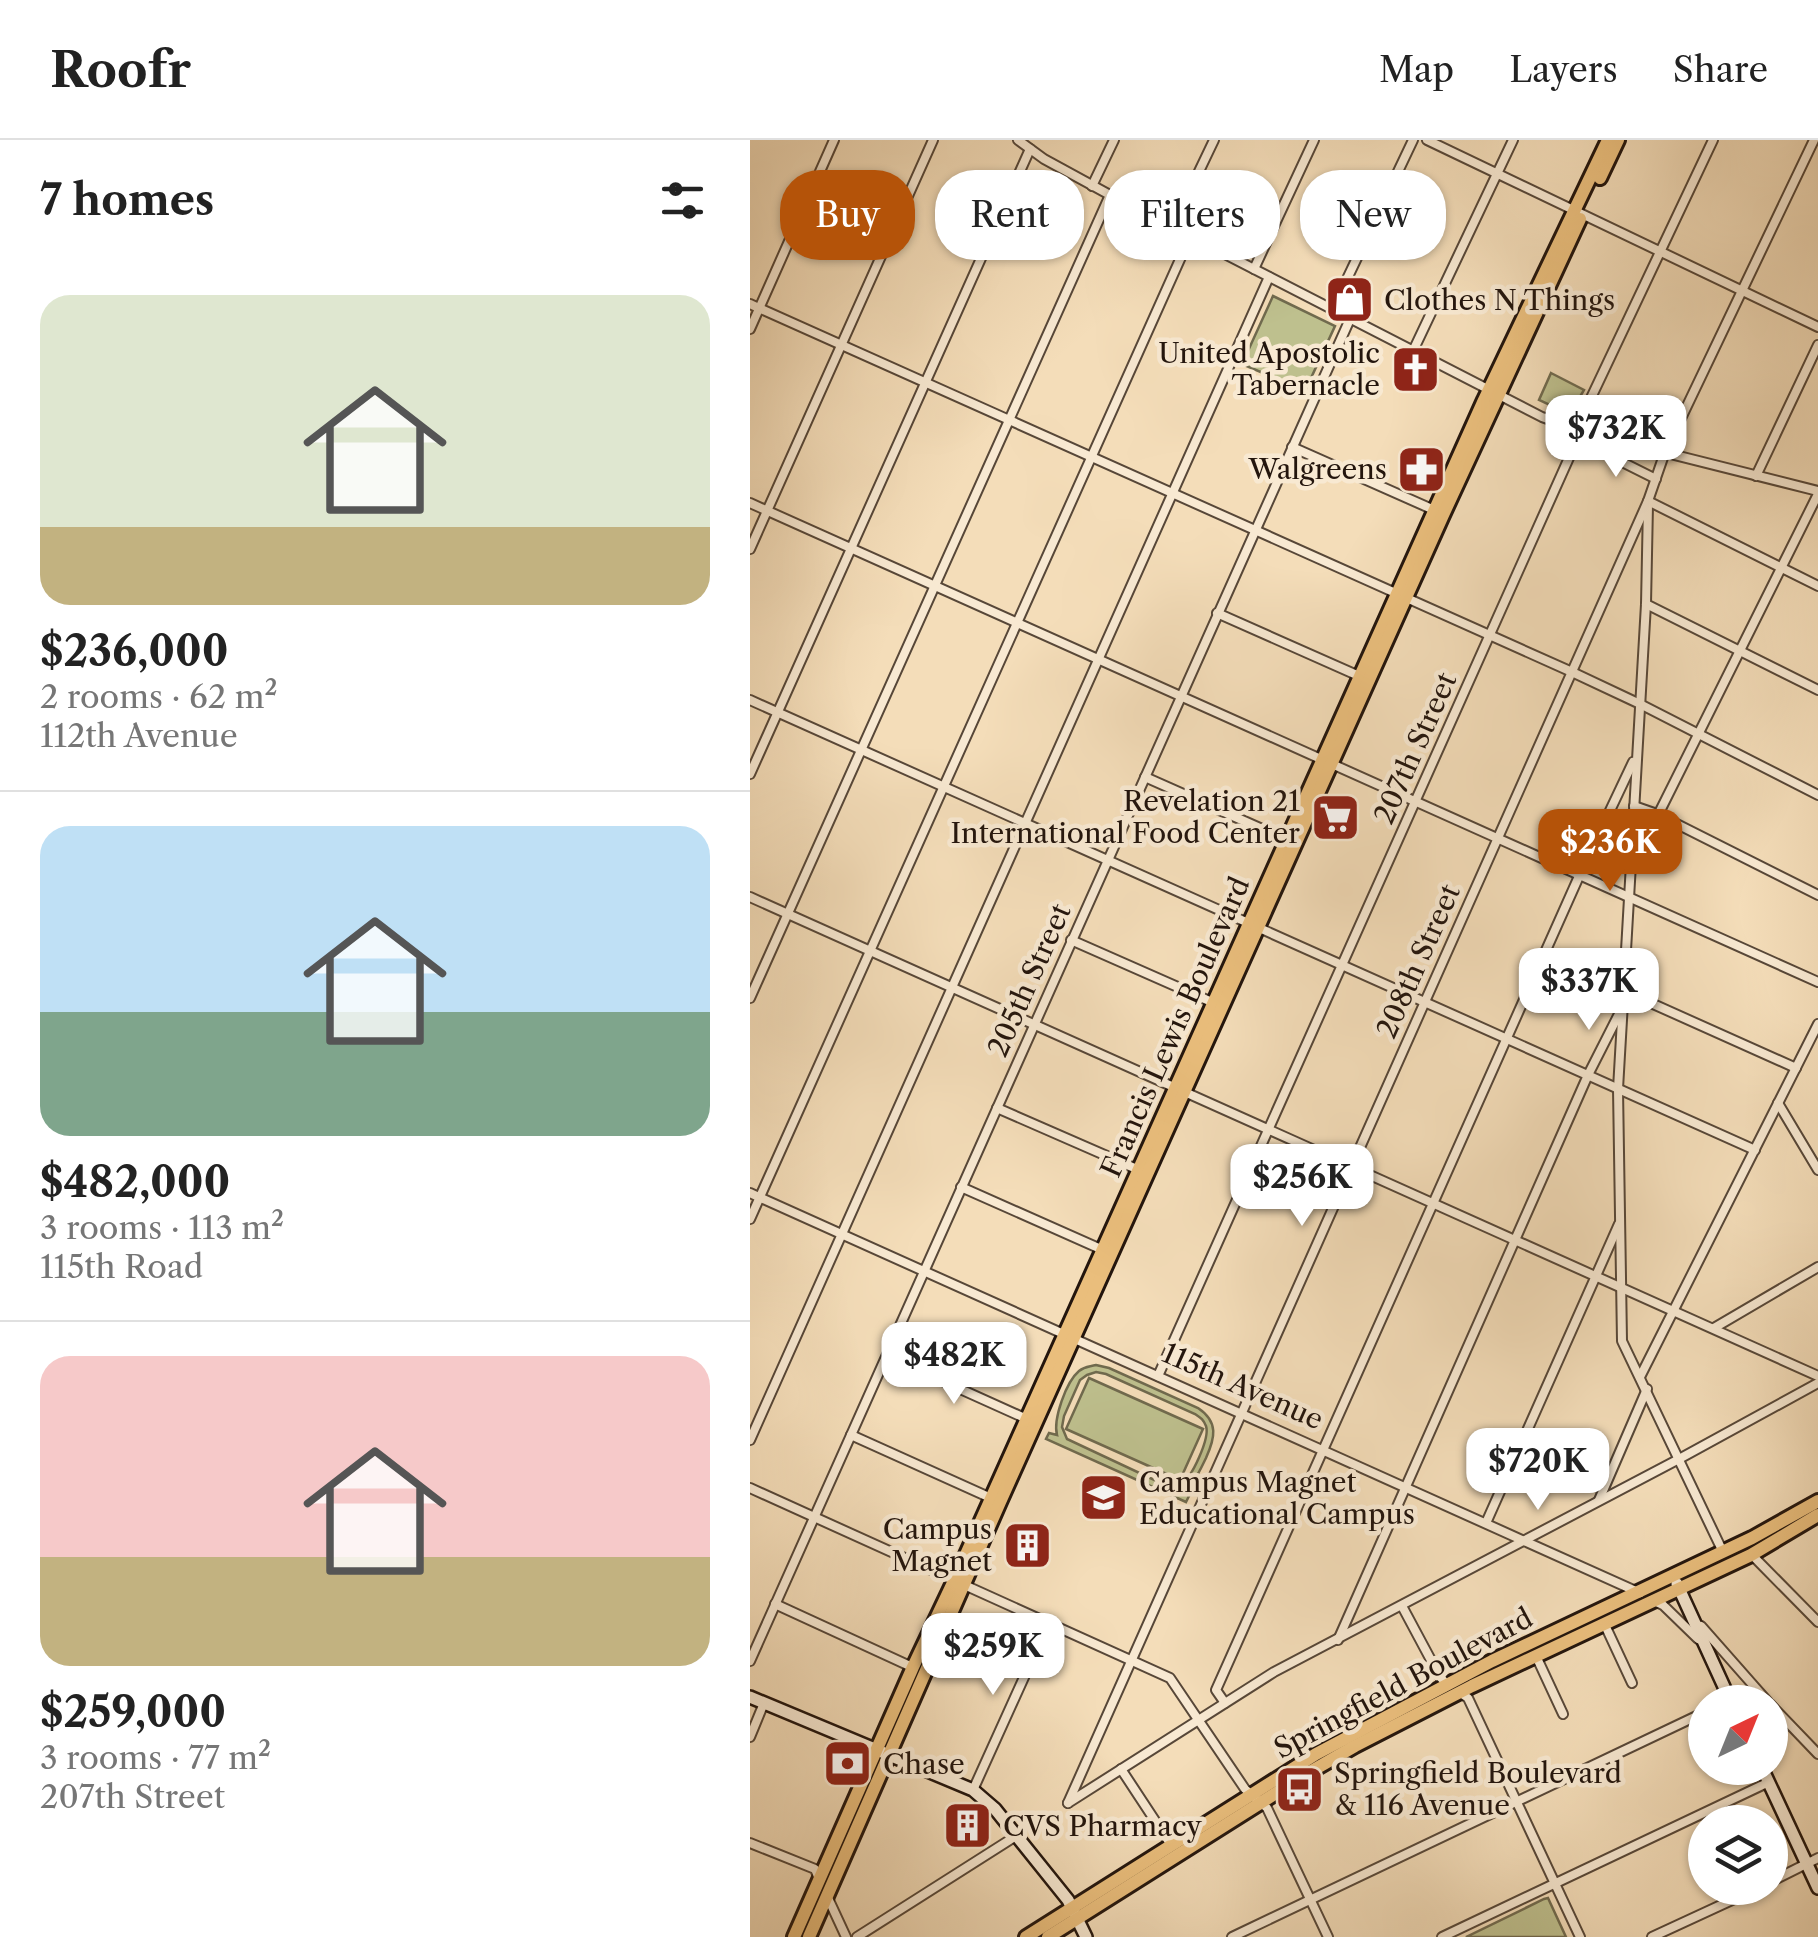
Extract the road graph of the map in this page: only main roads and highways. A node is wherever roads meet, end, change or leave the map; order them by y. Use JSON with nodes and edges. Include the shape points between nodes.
{"nodes":[{"id":1,"x":1608,"y":140,"type":"edge"},
{"id":2,"x":1618,"y":140,"type":"edge"},
{"id":3,"x":1578,"y":213,"type":"junction"},
{"id":4,"x":1493,"y":393,"type":"junction"},
{"id":5,"x":1401,"y":595,"type":"junction"},
{"id":6,"x":1818,"y":1501,"type":"edge"},
{"id":7,"x":1818,"y":1515,"type":"edge"},
{"id":8,"x":1726,"y":1558,"type":"junction"},
{"id":9,"x":960,"y":1581,"type":"junction"},
{"id":10,"x":1676,"y":1582,"type":"junction"},
{"id":11,"x":1722,"y":1685,"type":"edge"},
{"id":12,"x":750,"y":1697,"type":"edge"},
{"id":13,"x":884,"y":1752,"type":"junction"},
{"id":14,"x":1771,"y":1785,"type":"edge"},
{"id":15,"x":1256,"y":1798,"type":"junction"},
{"id":16,"x":1812,"y":1861,"type":"edge"},
{"id":17,"x":1818,"y":1888,"type":"edge"},
{"id":18,"x":1074,"y":1913,"type":"junction"},
{"id":19,"x":794,"y":1937,"type":"edge"},
{"id":20,"x":809,"y":1937,"type":"edge"},
{"id":21,"x":1026,"y":1937,"type":"edge"},
{"id":22,"x":1048,"y":1937,"type":"edge"},
{"id":23,"x":1086,"y":1937,"type":"edge"}],
"edges":[{"from":1,"to":3,"type":"main road","name":"Francis Lewis Boulevard"},
{"from":2,"to":3,"type":"main road","name":"Francis Lewis Boulevard"},
{"from":3,"to":4,"type":"main road","name":"Francis Lewis Boulevard"},
{"from":4,"to":5,"type":"main road","name":"Francis Lewis Boulevard"},
{"from":4,"to":5,"type":"main road","name":"Francis Lewis Boulevard","via":[[1434,510]]},
{"from":5,"to":9,"type":"main road","name":"Francis Lewis Boulevard"},
{"from":6,"to":8,"type":"main road","name":"Springfield Boulevard"},
{"from":7,"to":8,"type":"main road","name":"Springfield Boulevard","via":[[1751,1555]]},
{"from":8,"to":10,"type":"main road","name":"Springfield Boulevard"},
{"from":9,"to":13,"type":"main road","name":"Francis Lewis Boulevard"},
{"from":9,"to":13,"type":"main road","name":"Francis Lewis Boulevard","via":[[913,1667]]},
{"from":10,"to":11,"type":"main road","name":"115th Avenue"},
{"from":10,"to":15,"type":"main road","name":"Springfield Boulevard","via":[[1654,1600]]},
{"from":10,"to":15,"type":"main road","name":"Springfield Boulevard","via":[[1638,1592],[1447,1684],[1316,1754]]},
{"from":12,"to":13,"type":"main road"},
{"from":13,"to":18,"type":"main road","via":[[972,1790],[995,1808]]},
{"from":13,"to":19,"type":"main road","name":"Francis Lewis Boulevard"},
{"from":13,"to":20,"type":"main road","name":"Francis Lewis Boulevard"},
{"from":14,"to":16,"type":"main road"},
{"from":15,"to":18,"type":"main road","name":"Springfield Boulevard"},
{"from":15,"to":18,"type":"main road","name":"Springfield Boulevard","via":[[1171,1845]]},
{"from":16,"to":17,"type":"main road"},
{"from":18,"to":21,"type":"main road","name":"Springfield Boulevard"},
{"from":18,"to":22,"type":"main road","name":"Springfield Boulevard"},
{"from":18,"to":23,"type":"main road"}]}
